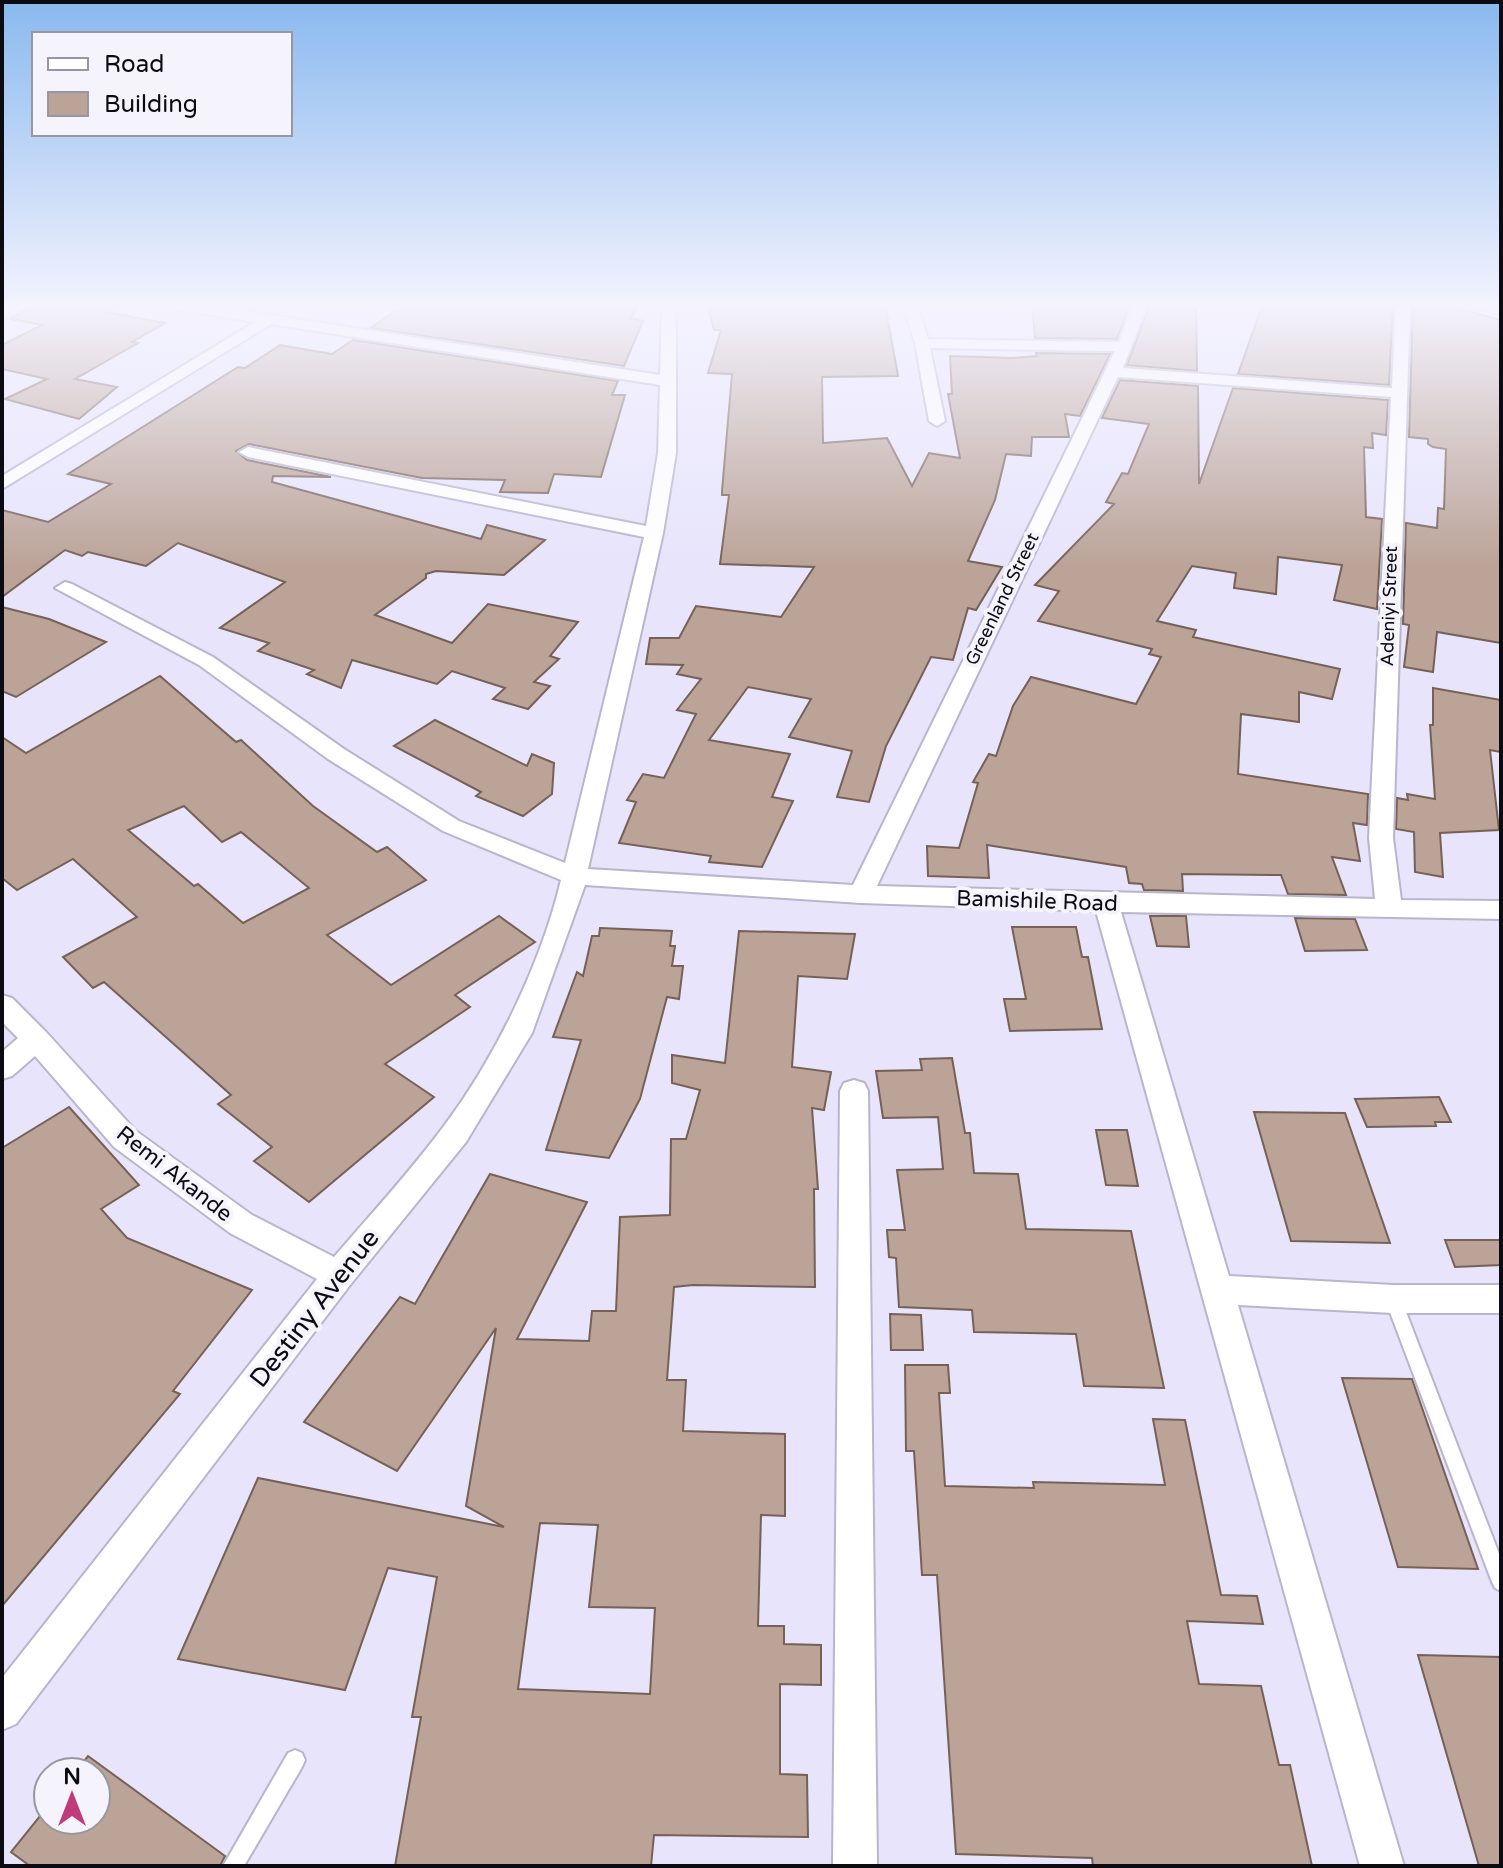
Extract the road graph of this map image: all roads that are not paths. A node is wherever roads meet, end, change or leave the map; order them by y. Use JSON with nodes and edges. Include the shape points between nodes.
{"nodes":[{"id":1,"x":152,"y":391,"type":"edge"},
{"id":2,"x":666,"y":391,"type":"edge"},
{"id":3,"x":931,"y":391,"type":"edge"},
{"id":4,"x":1102,"y":391,"type":"edge"},
{"id":5,"x":1374,"y":391,"type":"edge"},
{"id":6,"x":1399,"y":393,"type":"joint"},
{"id":7,"x":937,"y":421,"type":"dead end"},
{"id":8,"x":248,"y":452,"type":"dead end"},
{"id":9,"x":2,"y":484,"type":"edge"},
{"id":10,"x":654,"y":533,"type":"junction"},
{"id":11,"x":65,"y":588,"type":"dead end"},
{"id":12,"x":573,"y":876,"type":"junction"},
{"id":13,"x":861,"y":894,"type":"junction"},
{"id":14,"x":1106,"y":903,"type":"junction"},
{"id":15,"x":1389,"y":908,"type":"junction"},
{"id":16,"x":1501,"y":910,"type":"edge"},
{"id":17,"x":2,"y":1005,"type":"edge"},
{"id":18,"x":36,"y":1039,"type":"junction"},
{"id":19,"x":2,"y":1068,"type":"edge"},
{"id":20,"x":854,"y":1091,"type":"dead end"},
{"id":21,"x":339,"y":1275,"type":"junction"},
{"id":22,"x":1217,"y":1290,"type":"junction"},
{"id":23,"x":1393,"y":1299,"type":"junction"},
{"id":24,"x":1501,"y":1299,"type":"edge"},
{"id":25,"x":1501,"y":1582,"type":"edge"},
{"id":26,"x":2,"y":1710,"type":"edge"},
{"id":27,"x":295,"y":1760,"type":"dead end"},
{"id":28,"x":233,"y":1866,"type":"edge"},
{"id":29,"x":855,"y":1866,"type":"edge"},
{"id":30,"x":1382,"y":1866,"type":"edge"}],
"edges":[{"from":1,"to":9,"type":"street"},
{"from":2,"to":10,"type":"street","name":"Destiny Avenue","via":[[667,453]]},
{"from":3,"to":7,"type":"street"},
{"from":4,"to":13,"type":"street","name":"Greenland Street"},
{"from":5,"to":6,"type":"street"},
{"from":6,"to":15,"type":"street","name":"Adeniyi Street","via":[[1381,838]]},
{"from":8,"to":10,"type":"street"},
{"from":10,"to":12,"type":"street","name":"Destiny Avenue"},
{"from":11,"to":12,"type":"street","name":"Bamishile Road","via":[[206,661],[336,754],[451,826]]},
{"from":12,"to":13,"type":"street","name":"Bamishile Road"},
{"from":12,"to":21,"type":"street","name":"Destiny Avenue","via":[[568,903],[518,1033],[455,1134]]},
{"from":13,"to":14,"type":"street","name":"Bamishile Road"},
{"from":14,"to":15,"type":"street","name":"Bamishile Road"},
{"from":14,"to":22,"type":"street"},
{"from":15,"to":16,"type":"street","name":"Bamishile Road"},
{"from":17,"to":18,"type":"street","name":"Remi Akande"},
{"from":18,"to":19,"type":"street"},
{"from":18,"to":21,"type":"street","name":"Remi Akande","via":[[125,1139],[241,1224]]},
{"from":20,"to":29,"type":"street"},
{"from":21,"to":26,"type":"street","name":"Destiny Avenue"},
{"from":22,"to":23,"type":"street"},
{"from":22,"to":30,"type":"street"},
{"from":23,"to":24,"type":"street"},
{"from":23,"to":25,"type":"lane"},
{"from":27,"to":28,"type":"lane"}]}
